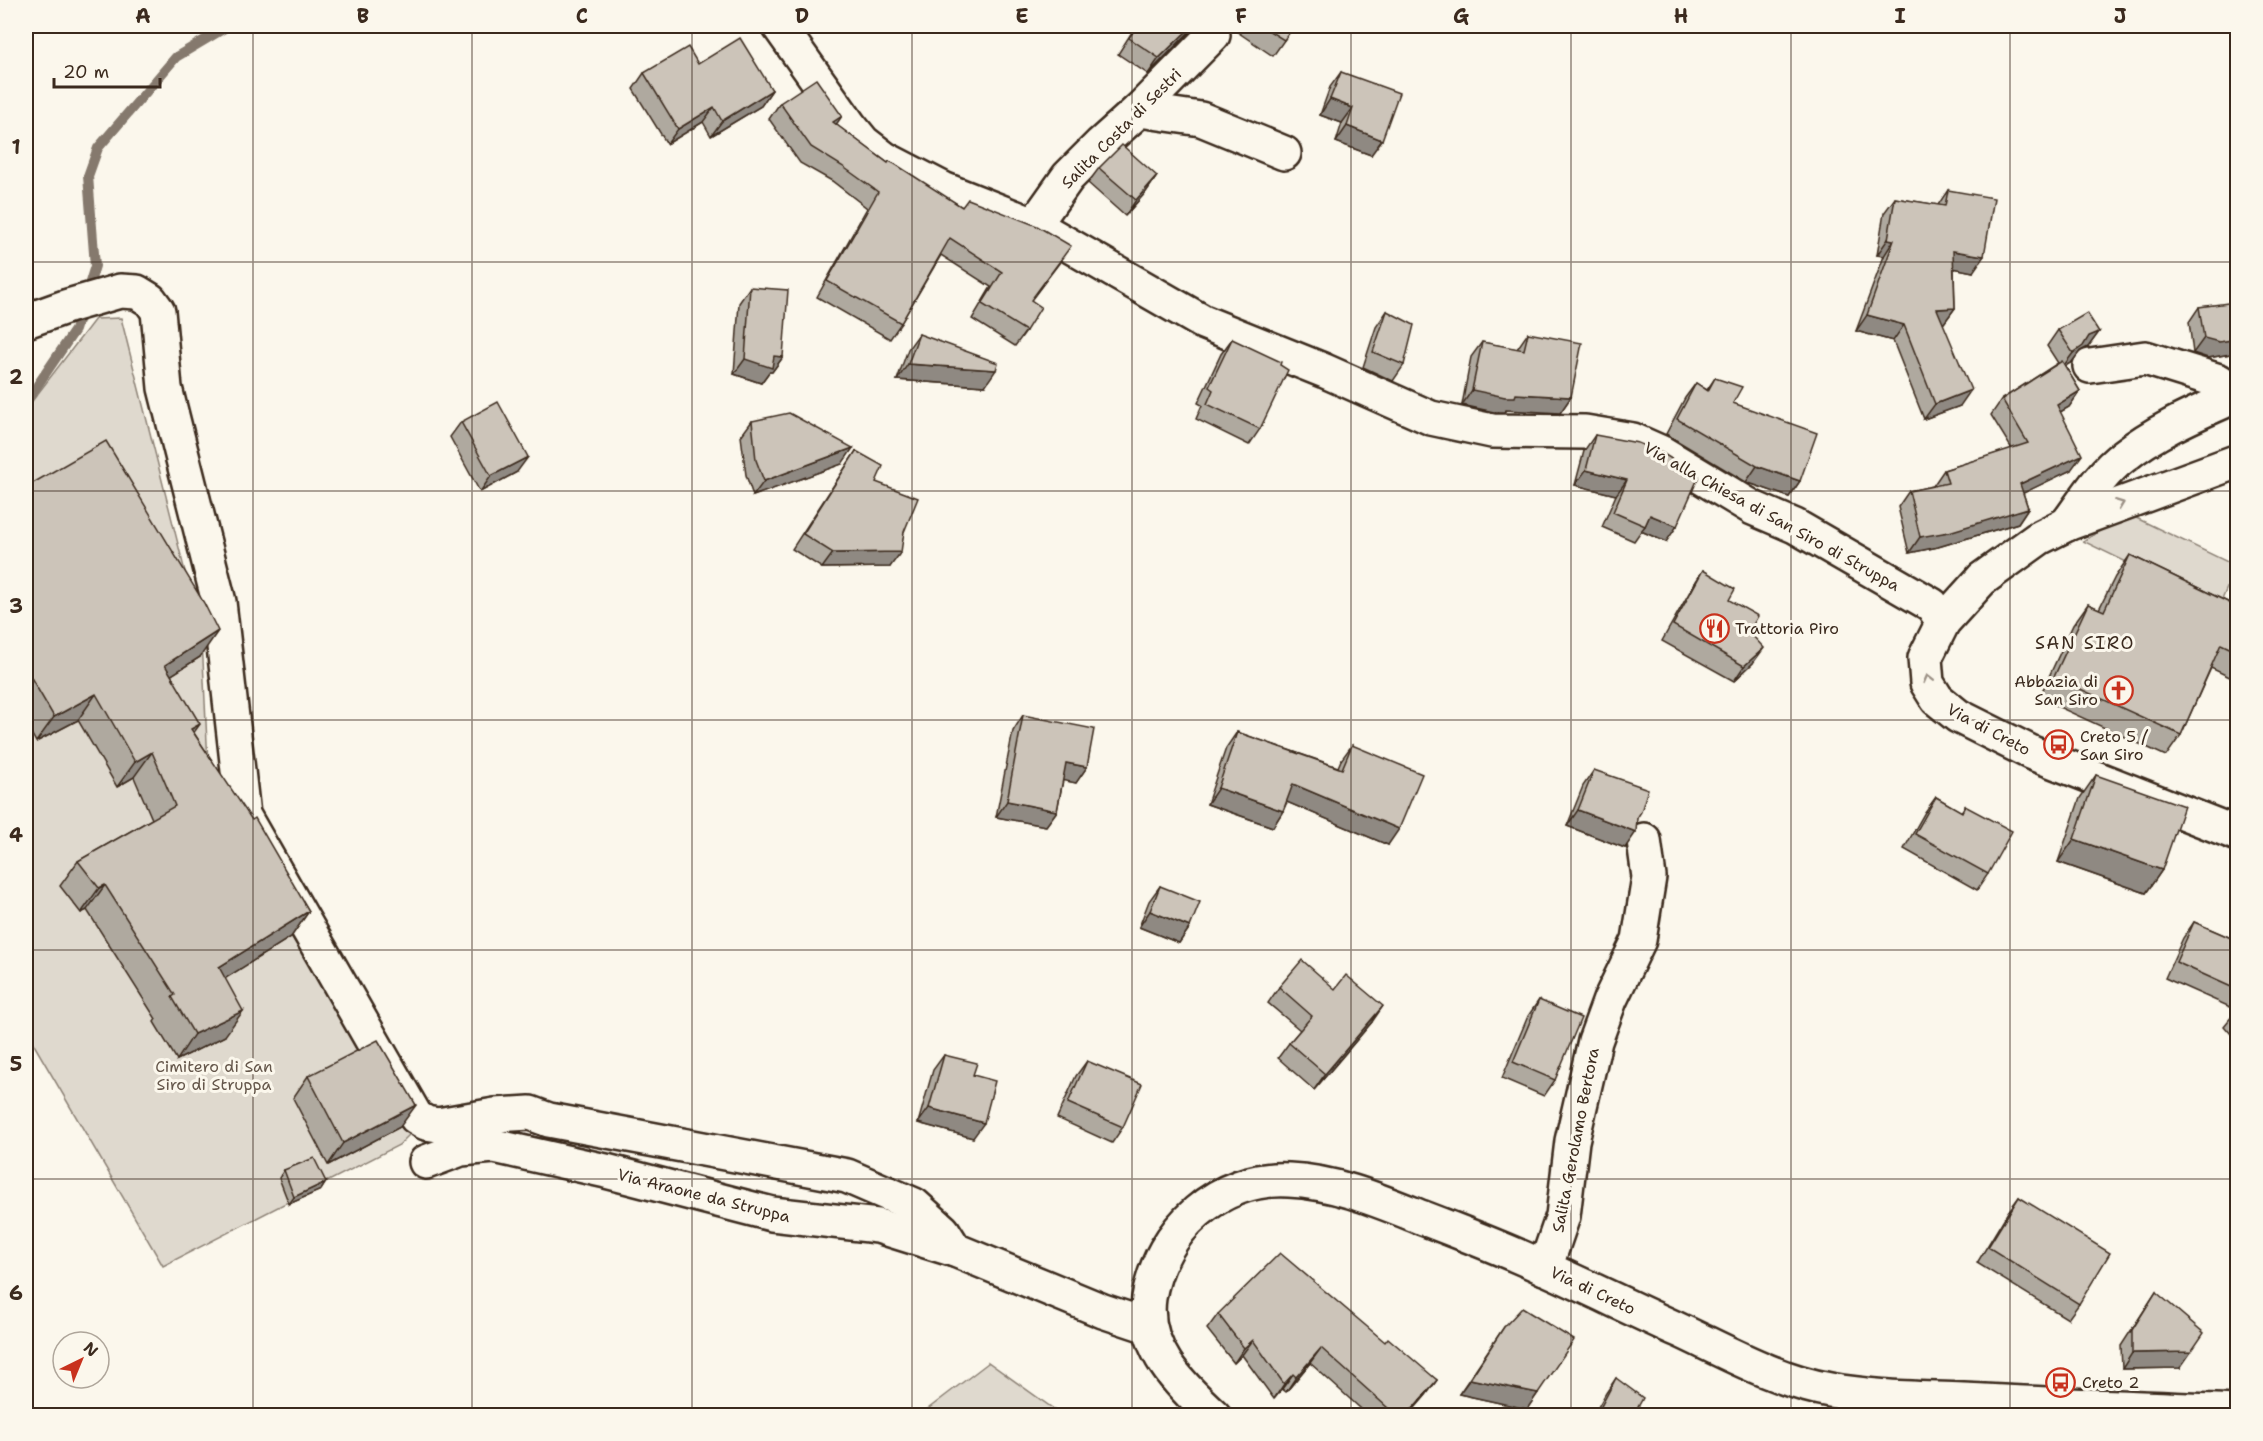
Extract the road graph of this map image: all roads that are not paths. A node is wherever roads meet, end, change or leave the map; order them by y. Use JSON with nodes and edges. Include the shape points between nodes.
{"nodes":[{"id":1,"x":779,"y":26,"type":"edge"},
{"id":2,"x":1213,"y":35,"type":"dead end"},
{"id":3,"x":1139,"y":110,"type":"junction"},
{"id":4,"x":1284,"y":153,"type":"dead end"},
{"id":5,"x":1034,"y":225,"type":"junction"},
{"id":6,"x":26,"y":321,"type":"edge"},
{"id":7,"x":2090,"y":366,"type":"dead end"},
{"id":8,"x":2238,"y":461,"type":"edge"},
{"id":9,"x":2067,"y":524,"type":"junction"},
{"id":10,"x":1943,"y":622,"type":"junction"},
{"id":11,"x":2238,"y":834,"type":"edge"},
{"id":12,"x":1644,"y":840,"type":"dead end"},
{"id":13,"x":426,"y":1162,"type":"dead end"},
{"id":14,"x":955,"y":1250,"type":"junction"},
{"id":15,"x":1545,"y":1268,"type":"junction"},
{"id":16,"x":1148,"y":1326,"type":"junction"},
{"id":17,"x":2238,"y":1412,"type":"edge"},
{"id":18,"x":1214,"y":1416,"type":"edge"}],
"edges":[{"from":1,"to":5,"type":"street","name":"Via alla Chiesa di San Siro di Struppa","via":[[863,142],[885,159],[943,189]]},
{"from":2,"to":3,"type":"street","name":"Salita Costa di Sestri"},
{"from":3,"to":4,"type":"street","via":[[1201,119]]},
{"from":3,"to":5,"type":"street","name":"Salita Costa di Sestri","via":[[1068,177]]},
{"from":5,"to":10,"type":"street","name":"Via alla Chiesa di San Siro di Struppa","via":[[1203,322],[1431,418],[1492,431],[1585,432],[1633,440],[1932,605]]},
{"from":6,"to":14,"type":"street","via":[[120,291],[137,292],[158,311],[165,388],[219,602],[243,815],[416,1117],[438,1125],[530,1113],[549,1120],[847,1176],[914,1205],[943,1232]]},
{"from":7,"to":9,"type":"street","via":[[2145,358],[2219,381],[2228,388],[2222,402],[2170,426],[2123,456]]},
{"from":9,"to":8,"type":"street","name":"Via di Creto","one_way":true},
{"from":9,"to":10,"type":"street","name":"Via di Creto","via":[[2038,538],[1982,579]]},
{"from":11,"to":10,"type":"street","name":"Via di Creto","one_way":true,"via":[[2032,753],[1958,716],[1937,699],[1927,683],[1925,658]]},
{"from":12,"to":15,"type":"street","name":"Salita Gerolamo Bertora","via":[[1649,877],[1639,940],[1595,1041],[1572,1142],[1563,1216]]},
{"from":13,"to":14,"type":"street","name":"Via Araone da Struppa","via":[[461,1149],[494,1146],[772,1215],[878,1226]]},
{"from":14,"to":16,"type":"street","name":"Via Araone da Struppa"},
{"from":15,"to":16,"type":"street","name":"Via di Creto","via":[[1326,1183],[1286,1179],[1253,1183],[1220,1194],[1183,1224],[1154,1276]]},
{"from":15,"to":17,"type":"street","name":"Via di Creto","via":[[1742,1359],[1830,1390]]},
{"from":16,"to":18,"type":"street","name":"Via di Creto","via":[[1163,1362],[1184,1389]]}]}
